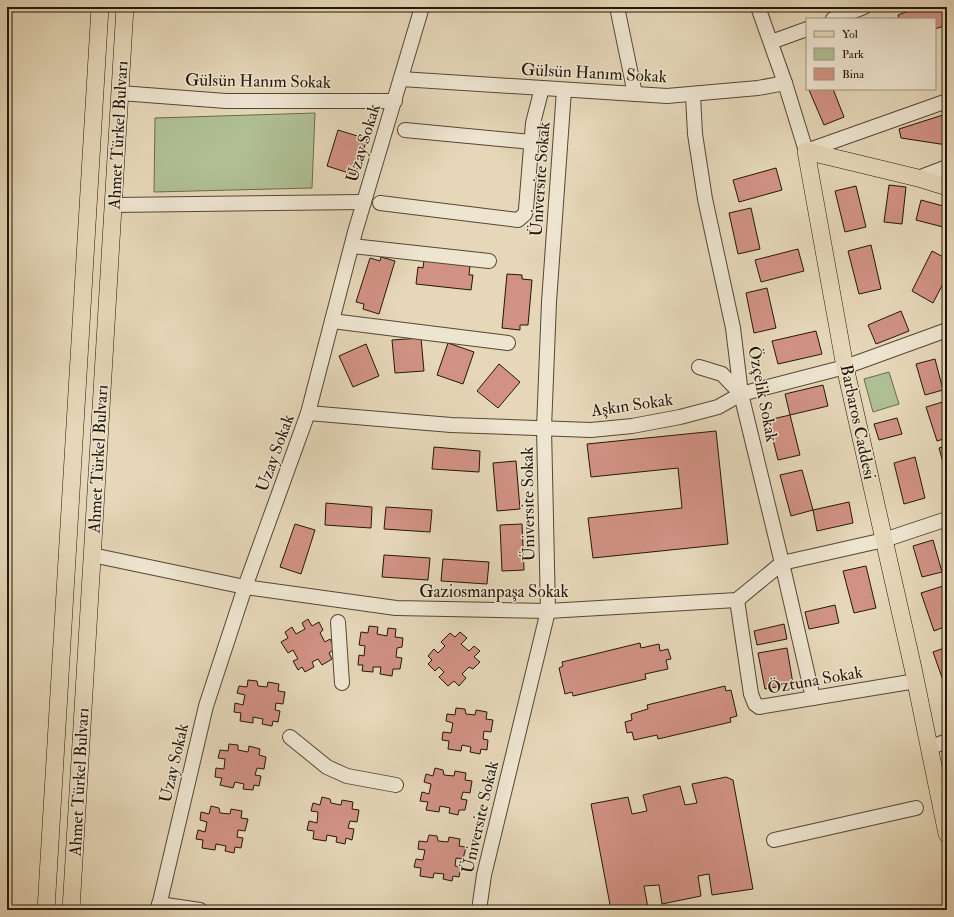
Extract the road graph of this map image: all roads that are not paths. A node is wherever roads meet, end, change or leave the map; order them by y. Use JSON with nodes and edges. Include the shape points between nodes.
{"nodes":[{"id":1,"x":100,"y":7,"type":"edge"},
{"id":2,"x":125,"y":7,"type":"edge"},
{"id":3,"x":422,"y":7,"type":"edge"},
{"id":4,"x":617,"y":7,"type":"edge"},
{"id":5,"x":758,"y":7,"type":"edge"},
{"id":6,"x":864,"y":7,"type":"edge"},
{"id":7,"x":836,"y":18,"type":"edge"},
{"id":8,"x":806,"y":29,"type":"edge"},
{"id":9,"x":771,"y":42,"type":"junction"},
{"id":10,"x":401,"y":79,"type":"junction"},
{"id":11,"x":785,"y":83,"type":"junction"},
{"id":12,"x":542,"y":88,"type":"junction"},
{"id":13,"x":564,"y":90,"type":"junction"},
{"id":14,"x":120,"y":92,"type":"junction"},
{"id":15,"x":635,"y":94,"type":"junction"},
{"id":16,"x":693,"y":95,"type":"junction"},
{"id":17,"x":395,"y":100,"type":"junction"},
{"id":18,"x":947,"y":101,"type":"edge"},
{"id":19,"x":405,"y":130,"type":"dead end"},
{"id":20,"x":531,"y":142,"type":"junction"},
{"id":21,"x":806,"y":150,"type":"junction"},
{"id":22,"x":947,"y":167,"type":"edge"},
{"id":23,"x":918,"y":178,"type":"junction"},
{"id":24,"x":947,"y":187,"type":"edge"},
{"id":25,"x":364,"y":202,"type":"junction"},
{"id":26,"x":380,"y":203,"type":"dead end"},
{"id":27,"x":113,"y":205,"type":"junction"},
{"id":28,"x":352,"y":246,"type":"junction"},
{"id":29,"x":489,"y":261,"type":"dead end"},
{"id":30,"x":332,"y":321,"type":"junction"},
{"id":31,"x":947,"y":330,"type":"edge"},
{"id":32,"x":508,"y":342,"type":"dead end"},
{"id":33,"x":699,"y":367,"type":"dead end"},
{"id":34,"x":846,"y":367,"type":"junction"},
{"id":35,"x":742,"y":394,"type":"junction"},
{"id":36,"x":308,"y":413,"type":"junction"},
{"id":37,"x":544,"y":428,"type":"junction"},
{"id":38,"x":947,"y":519,"type":"edge"},
{"id":39,"x":884,"y":540,"type":"junction"},
{"id":40,"x":92,"y":555,"type":"junction"},
{"id":41,"x":782,"y":563,"type":"junction"},
{"id":42,"x":246,"y":587,"type":"junction"},
{"id":43,"x":737,"y":600,"type":"junction"},
{"id":44,"x":548,"y":611,"type":"junction"},
{"id":45,"x":338,"y":622,"type":"dead end"},
{"id":46,"x":916,"y":681,"type":"junction"},
{"id":47,"x":342,"y":683,"type":"dead end"},
{"id":48,"x":813,"y":698,"type":"junction"},
{"id":49,"x":290,"y":737,"type":"dead end"},
{"id":50,"x":947,"y":741,"type":"edge"},
{"id":51,"x":929,"y":748,"type":"junction"},
{"id":52,"x":396,"y":785,"type":"dead end"},
{"id":53,"x":916,"y":808,"type":"dead end"},
{"id":54,"x":947,"y":834,"type":"edge"},
{"id":55,"x":774,"y":840,"type":"dead end"},
{"id":56,"x":158,"y":907,"type":"edge"},
{"id":57,"x":46,"y":910,"type":"edge"},
{"id":58,"x":71,"y":910,"type":"edge"},
{"id":59,"x":200,"y":910,"type":"edge"},
{"id":60,"x":479,"y":910,"type":"edge"}],
"edges":[{"from":1,"to":57,"type":"main road","name":"Ahmet Türkel Bulvarı"},
{"from":2,"to":14,"type":"main road","name":"Ahmet Türkel Bulvarı"},
{"from":3,"to":10,"type":"street","name":"Uzay Sokak"},
{"from":4,"to":15,"type":"street"},
{"from":5,"to":9,"type":"street"},
{"from":6,"to":7,"type":"street"},
{"from":8,"to":9,"type":"street"},
{"from":9,"to":11,"type":"street"},
{"from":10,"to":12,"type":"street","name":"Gülsün Hanım Sokak"},
{"from":10,"to":17,"type":"street","name":"Uzay Sokak"},
{"from":11,"to":16,"type":"street","name":"Gülsün Hanım Sokak"},
{"from":11,"to":21,"type":"street"},
{"from":12,"to":13,"type":"street","name":"Gülsün Hanım Sokak"},
{"from":12,"to":20,"type":"street","via":[[534,115]]},
{"from":13,"to":15,"type":"street","name":"Gülsün Hanım Sokak"},
{"from":13,"to":37,"type":"street","name":"Üniversite Sokak","via":[[549,302]]},
{"from":14,"to":17,"type":"street","name":"Gülsün Hanım Sokak","via":[[226,101]]},
{"from":14,"to":27,"type":"main road","name":"Ahmet Türkel Bulvarı"},
{"from":15,"to":16,"type":"street","name":"Gülsün Hanım Sokak"},
{"from":16,"to":35,"type":"street","name":"Özçelik Sokak","via":[[695,134],[705,199],[733,328]]},
{"from":17,"to":25,"type":"street","name":"Uzay Sokak"},
{"from":18,"to":21,"type":"street"},
{"from":19,"to":20,"type":"street"},
{"from":20,"to":26,"type":"street","via":[[526,212],[518,220]]},
{"from":21,"to":23,"type":"main road"},
{"from":21,"to":34,"type":"main road","name":"Barbaros Caddesi"},
{"from":22,"to":23,"type":"street"},
{"from":23,"to":24,"type":"main road"},
{"from":25,"to":27,"type":"street"},
{"from":25,"to":28,"type":"street","name":"Uzay Sokak"},
{"from":27,"to":40,"type":"main road","name":"Ahmet Türkel Bulvarı"},
{"from":28,"to":29,"type":"street"},
{"from":28,"to":30,"type":"street","name":"Uzay Sokak"},
{"from":30,"to":32,"type":"street"},
{"from":30,"to":36,"type":"street","name":"Uzay Sokak"},
{"from":31,"to":34,"type":"street","name":"Aşkın Sokak"},
{"from":33,"to":35,"type":"street","via":[[722,374]]},
{"from":34,"to":35,"type":"street","name":"Aşkın Sokak"},
{"from":34,"to":39,"type":"main road","name":"Barbaros Caddesi"},
{"from":35,"to":37,"type":"street","name":"Aşkın Sokak","via":[[718,407],[680,418],[591,430]]},
{"from":35,"to":41,"type":"street","name":"Özçelik Sokak"},
{"from":36,"to":37,"type":"street","name":"Aşkın Sokak","via":[[451,425]]},
{"from":36,"to":42,"type":"street","name":"Uzay Sokak"},
{"from":37,"to":44,"type":"street","name":"Üniversite Sokak"},
{"from":38,"to":39,"type":"street"},
{"from":39,"to":41,"type":"street"},
{"from":39,"to":46,"type":"main road","name":"Barbaros Caddesi"},
{"from":40,"to":42,"type":"street","name":"Gaziosmanpaşa Sokak"},
{"from":40,"to":58,"type":"main road","name":"Ahmet Türkel Bulvarı"},
{"from":41,"to":43,"type":"street"},
{"from":41,"to":48,"type":"street","name":"Özçelik Sokak"},
{"from":42,"to":44,"type":"street","name":"Gaziosmanpaşa Sokak","via":[[396,608]]},
{"from":42,"to":56,"type":"street","name":"Uzay Sokak","via":[[206,706]]},
{"from":43,"to":44,"type":"street","name":"Gaziosmanpaşa Sokak"},
{"from":43,"to":48,"type":"street","name":"Öztuna Sokak","via":[[751,694],[755,704],[759,707]]},
{"from":44,"to":60,"type":"street","name":"Üniversite Sokak","via":[[484,875]]},
{"from":45,"to":47,"type":"street"},
{"from":46,"to":48,"type":"street","name":"Öztuna Sokak"},
{"from":46,"to":51,"type":"main road","name":"Barbaros Caddesi"},
{"from":49,"to":52,"type":"street","via":[[327,767],[347,776]]},
{"from":50,"to":51,"type":"street"},
{"from":51,"to":54,"type":"main road","name":"Barbaros Caddesi"},
{"from":53,"to":55,"type":"street"},
{"from":56,"to":59,"type":"street"}]}
